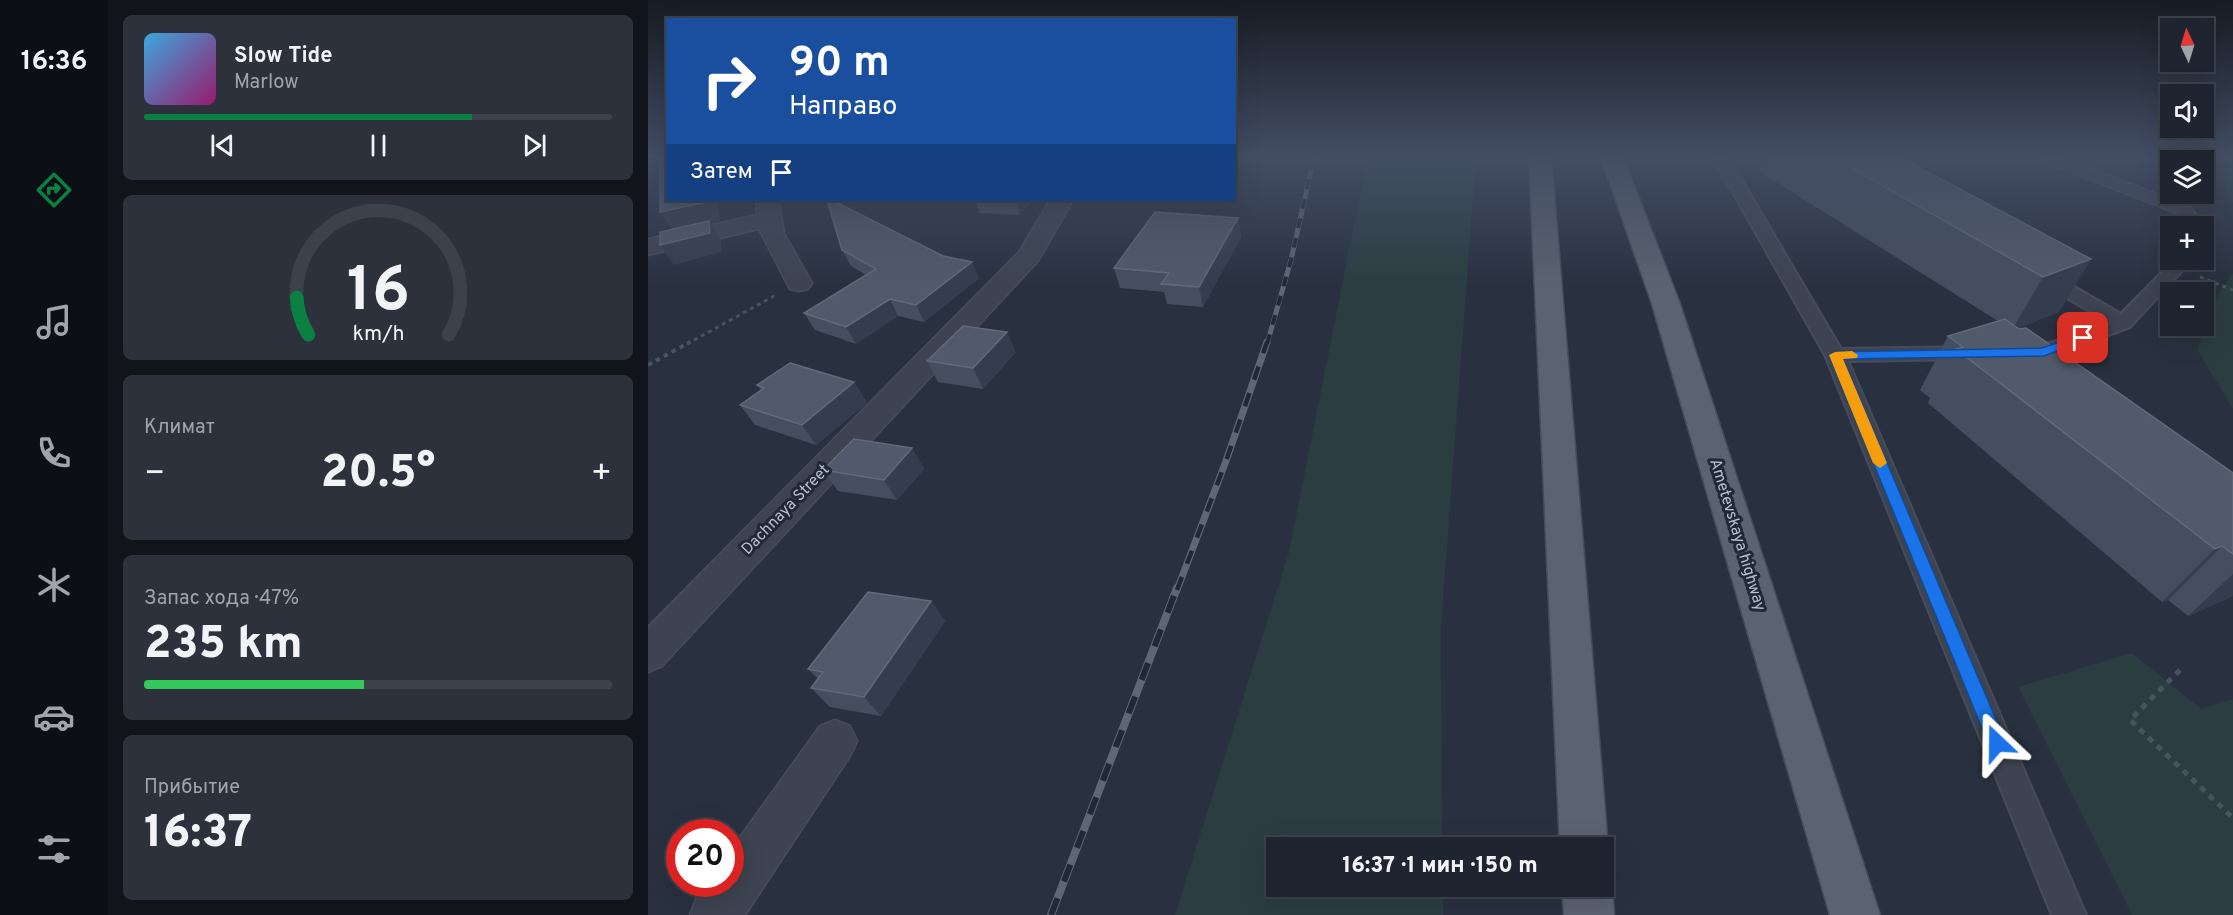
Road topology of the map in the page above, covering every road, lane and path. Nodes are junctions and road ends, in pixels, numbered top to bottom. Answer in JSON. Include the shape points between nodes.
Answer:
{"nodes":[{"id":1,"x":1543,"y":200,"type":"edge"},
{"id":2,"x":1628,"y":200,"type":"edge"},
{"id":3,"x":1745,"y":200,"type":"edge"},
{"id":4,"x":2157,"y":200,"type":"edge"},
{"id":5,"x":1060,"y":201,"type":"edge"},
{"id":6,"x":2182,"y":204,"type":"edge"},
{"id":7,"x":769,"y":209,"type":"edge"},
{"id":8,"x":2184,"y":210,"type":"junction"},
{"id":9,"x":2188,"y":216,"type":"edge"},
{"id":10,"x":648,"y":247,"type":"edge"},
{"id":11,"x":2032,"y":270,"type":"edge"},
{"id":12,"x":2174,"y":270,"type":"edge"},
{"id":13,"x":2192,"y":270,"type":"edge"},
{"id":14,"x":799,"y":283,"type":"joint"},
{"id":15,"x":2233,"y":291,"type":"edge"},
{"id":16,"x":2123,"y":323,"type":"junction"},
{"id":17,"x":1986,"y":353,"type":"edge"},
{"id":18,"x":2010,"y":353,"type":"edge"},
{"id":19,"x":1835,"y":355,"type":"junction"},
{"id":20,"x":648,"y":365,"type":"edge"},
{"id":21,"x":648,"y":654,"type":"edge"},
{"id":22,"x":2180,"y":670,"type":"dead end"},
{"id":23,"x":835,"y":741,"type":"dead end"},
{"id":24,"x":2233,"y":818,"type":"edge"},
{"id":25,"x":1583,"y":837,"type":"edge"},
{"id":26,"x":1588,"y":897,"type":"edge"},
{"id":27,"x":715,"y":915,"type":"edge"},
{"id":28,"x":1589,"y":915,"type":"edge"},
{"id":29,"x":1855,"y":915,"type":"edge"},
{"id":30,"x":2069,"y":915,"type":"edge"}],
"edges":[{"from":1,"to":25,"type":"main road"},
{"from":2,"to":29,"type":"main road","name":"Ametevskaya highway","via":[[1666,304]]},
{"from":3,"to":19,"type":"lane"},
{"from":4,"to":8,"type":"lane"},
{"from":5,"to":21,"type":"street","name":"Dachnaya Street","via":[[1029,256]]},
{"from":6,"to":8,"type":"lane"},
{"from":7,"to":10,"type":"street"},
{"from":7,"to":14,"type":"street","via":[[772,234]]},
{"from":8,"to":9,"type":"lane"},
{"from":11,"to":16,"type":"lane"},
{"from":12,"to":16,"type":"lane"},
{"from":13,"to":15,"type":"path"},
{"from":14,"to":20,"type":"path"},
{"from":16,"to":18,"type":"lane","via":[[2044,352]]},
{"from":17,"to":19,"type":"lane"},
{"from":19,"to":30,"type":"lane"},
{"from":22,"to":24,"type":"path","via":[[2130,720]]},
{"from":23,"to":27,"type":"street"},
{"from":26,"to":28,"type":"main road"}]}
